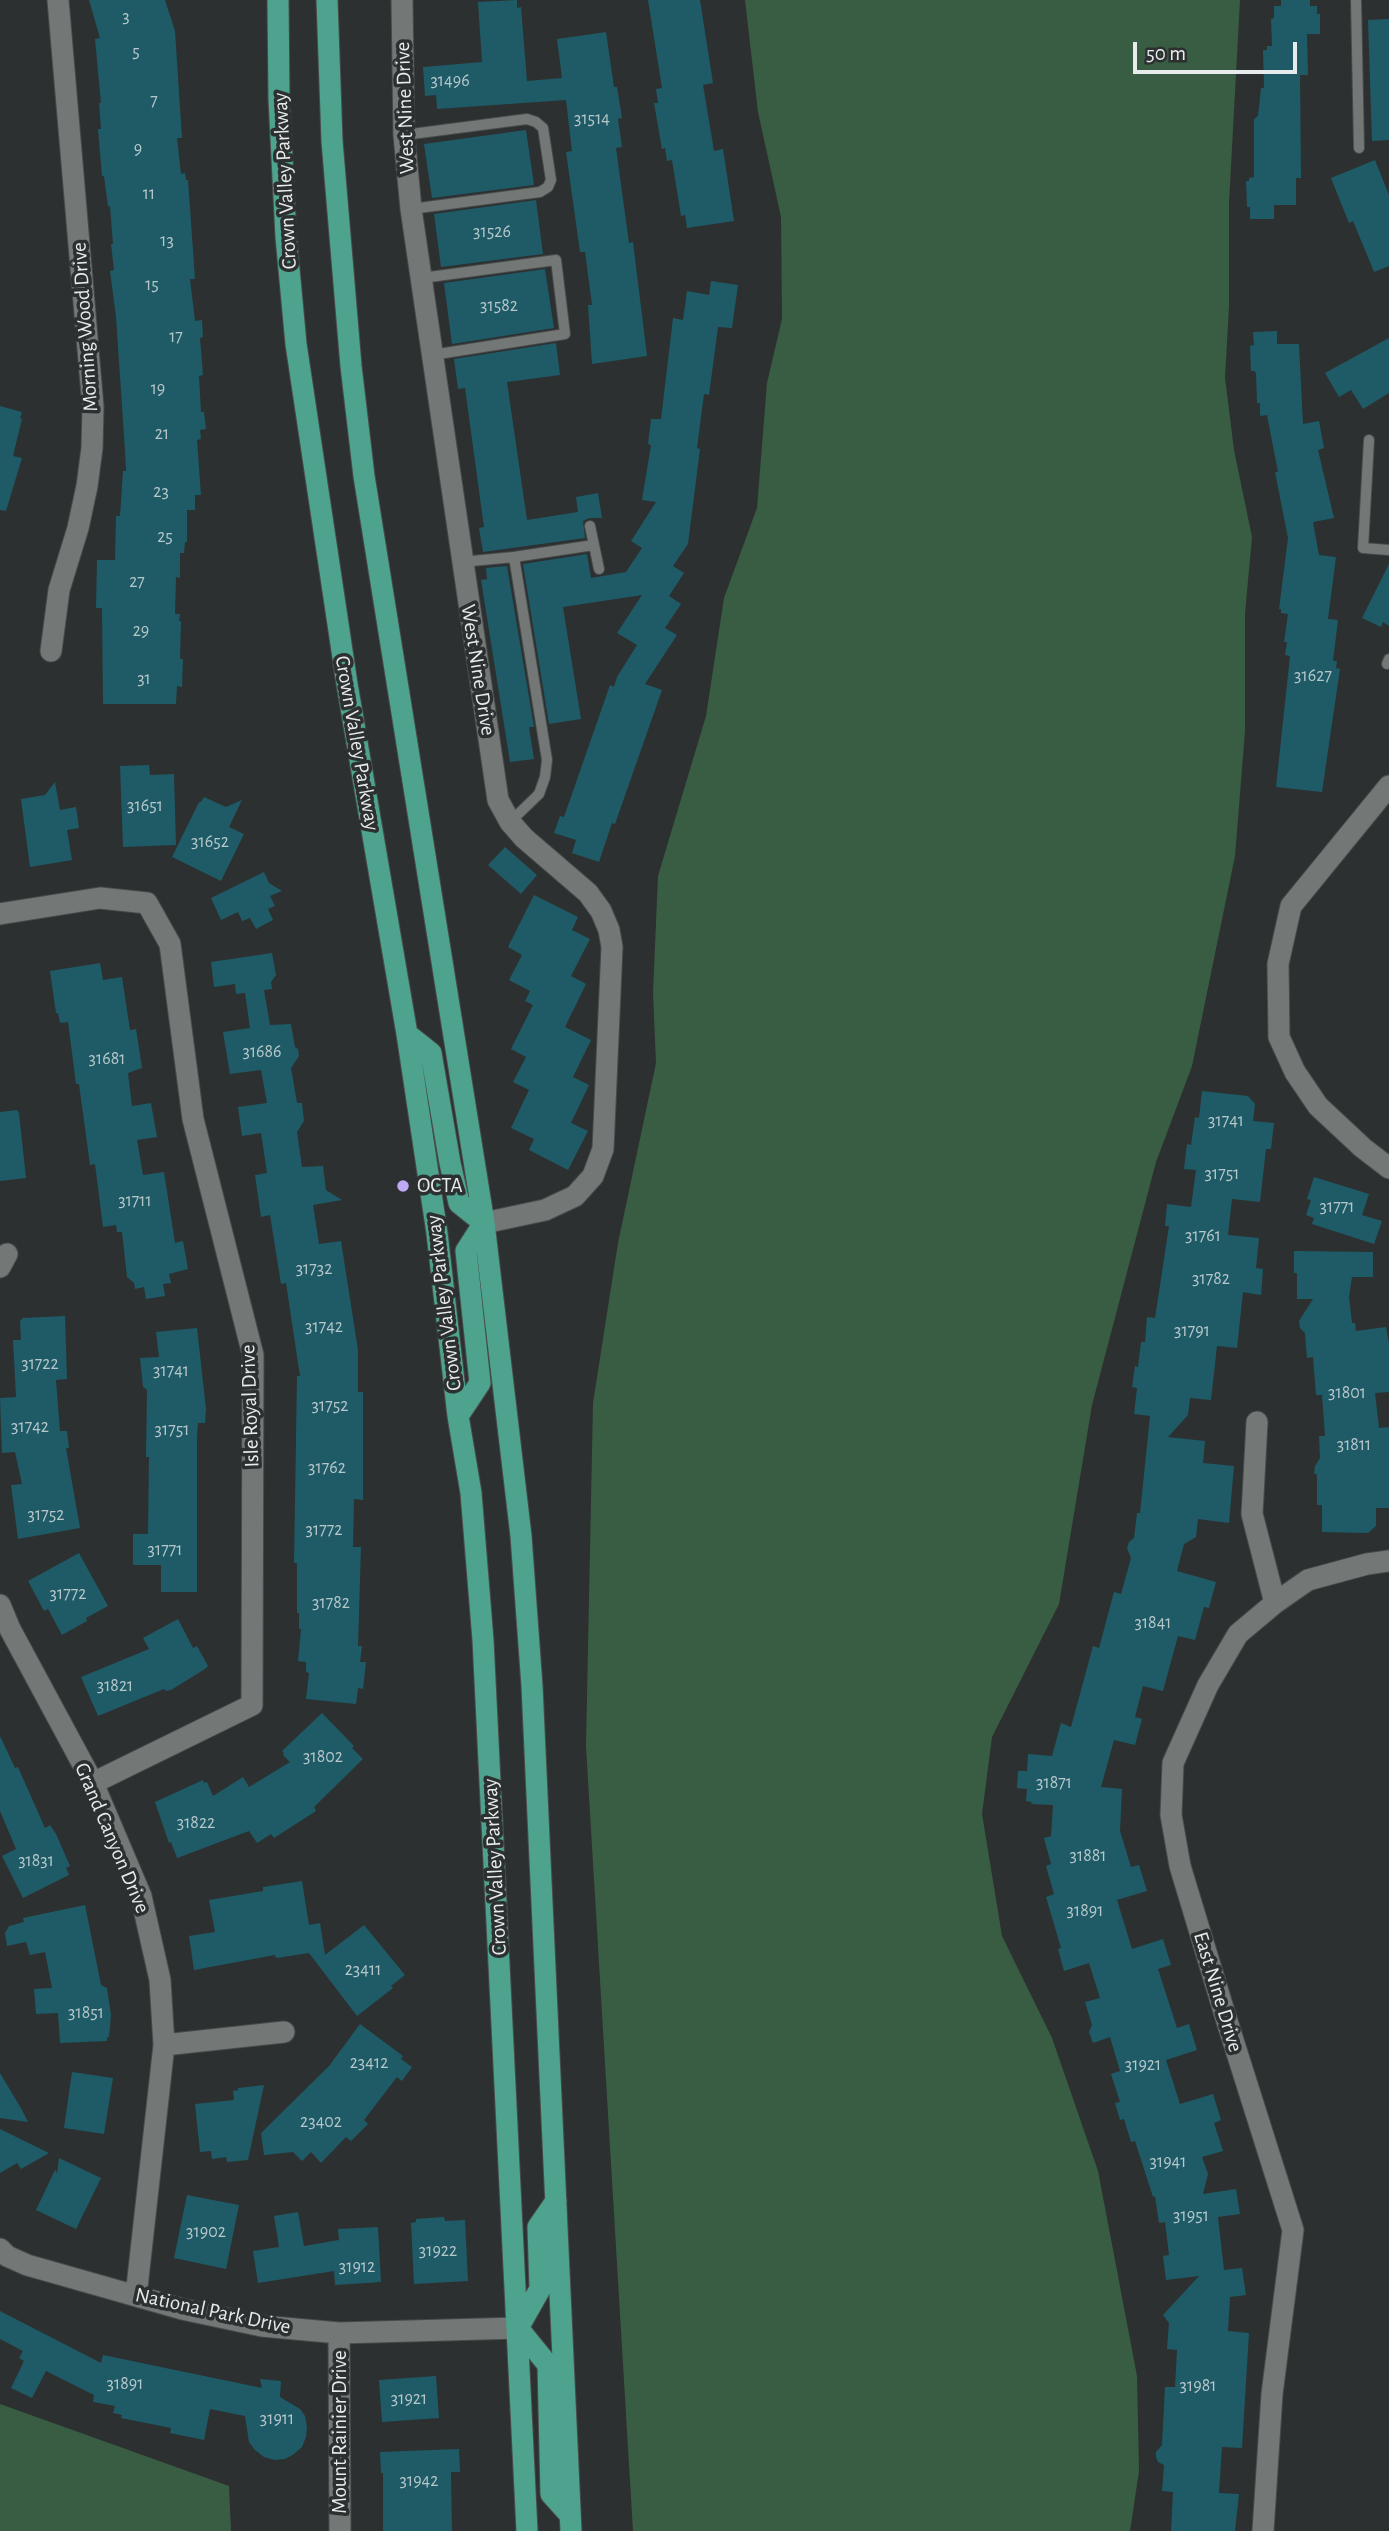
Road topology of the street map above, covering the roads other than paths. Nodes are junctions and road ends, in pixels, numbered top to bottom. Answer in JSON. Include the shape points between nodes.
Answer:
{"nodes":[{"id":1,"x":58,"y":0,"type":"edge"},
{"id":2,"x":278,"y":0,"type":"edge"},
{"id":3,"x":327,"y":0,"type":"edge"},
{"id":4,"x":402,"y":0,"type":"edge"},
{"id":5,"x":1356,"y":0,"type":"edge"},
{"id":6,"x":404,"y":135,"type":"junction"},
{"id":7,"x":1359,"y":148,"type":"dead end"},
{"id":8,"x":411,"y":209,"type":"junction"},
{"id":9,"x":422,"y":278,"type":"junction"},
{"id":10,"x":432,"y":355,"type":"junction"},
{"id":11,"x":1368,"y":440,"type":"dead end"},
{"id":12,"x":590,"y":526,"type":"dead end"},
{"id":13,"x":594,"y":545,"type":"junction"},
{"id":14,"x":1389,"y":551,"type":"edge"},
{"id":15,"x":514,"y":557,"type":"junction"},
{"id":16,"x":461,"y":562,"type":"junction"},
{"id":17,"x":599,"y":569,"type":"dead end"},
{"id":18,"x":51,"y":651,"type":"dead end"},
{"id":19,"x":1389,"y":786,"type":"edge"},
{"id":20,"x":510,"y":822,"type":"junction"},
{"id":21,"x":0,"y":914,"type":"edge"},
{"id":22,"x":407,"y":1034,"type":"junction"},
{"id":23,"x":1389,"y":1168,"type":"edge"},
{"id":24,"x":484,"y":1223,"type":"junction"},
{"id":25,"x":458,"y":1416,"type":"junction"},
{"id":26,"x":1257,"y":1422,"type":"dead end"},
{"id":27,"x":1389,"y":1561,"type":"edge"},
{"id":28,"x":1275,"y":1603,"type":"junction"},
{"id":29,"x":0,"y":1605,"type":"edge"},
{"id":30,"x":93,"y":1783,"type":"junction"},
{"id":31,"x":284,"y":2032,"type":"dead end"},
{"id":32,"x":163,"y":2045,"type":"junction"},
{"id":33,"x":556,"y":2201,"type":"junction"},
{"id":34,"x":0,"y":2249,"type":"edge"},
{"id":35,"x":136,"y":2296,"type":"junction"},
{"id":36,"x":518,"y":2328,"type":"junction"},
{"id":37,"x":339,"y":2333,"type":"junction"},
{"id":38,"x":570,"y":2523,"type":"edge"},
{"id":39,"x":340,"y":2531,"type":"edge"},
{"id":40,"x":527,"y":2531,"type":"edge"},
{"id":41,"x":1263,"y":2531,"type":"edge"}],
"edges":[{"from":1,"to":18,"type":"street","name":"Morning Wood Drive","via":[[93,407],[87,486],[59,590]]},
{"from":2,"to":22,"type":"main road","name":"Crown Valley Parkway","via":[[286,237],[296,344],[347,684]]},
{"from":3,"to":24,"type":"main road","via":[[331,141],[364,476]]},
{"from":4,"to":6,"type":"street","name":"West Nine Drive"},
{"from":5,"to":7,"type":"lane"},
{"from":6,"to":8,"type":"street","name":"West Nine Drive"},
{"from":6,"to":8,"type":"lane","via":[[536,122],[543,128],[551,180],[540,192]]},
{"from":8,"to":9,"type":"street","name":"West Nine Drive"},
{"from":9,"to":10,"type":"street","name":"West Nine Drive"},
{"from":9,"to":10,"type":"lane","via":[[556,260],[558,272],[565,334]]},
{"from":10,"to":16,"type":"street","name":"West Nine Drive"},
{"from":11,"to":14,"type":"lane","via":[[1363,548]]},
{"from":12,"to":13,"type":"lane"},
{"from":13,"to":15,"type":"lane"},
{"from":13,"to":17,"type":"lane"},
{"from":15,"to":16,"type":"lane"},
{"from":15,"to":20,"type":"lane","via":[[547,760],[539,794]]},
{"from":16,"to":20,"type":"street","name":"West Nine Drive","via":[[498,800]]},
{"from":19,"to":23,"type":"street","via":[[1291,906],[1278,964],[1279,1037],[1295,1072],[1318,1105]]},
{"from":20,"to":24,"type":"street","name":"West Nine Drive","via":[[588,893],[609,930],[603,1149],[593,1175],[575,1196],[545,1210]]},
{"from":21,"to":30,"type":"street","name":"Isle Royal Drive","via":[[100,898],[148,903],[170,944],[193,1119],[253,1355],[252,1705]]},
{"from":22,"to":24,"type":"main road","via":[[431,1053],[459,1203]]},
{"from":22,"to":25,"type":"main road","name":"Crown Valley Parkway"},
{"from":24,"to":25,"type":"main road","via":[[466,1251],[480,1383]]},
{"from":24,"to":33,"type":"main road","via":[[528,1613]]},
{"from":25,"to":36,"type":"main road","name":"Crown Valley Parkway","via":[[471,1493],[483,1640]]},
{"from":26,"to":28,"type":"street","via":[[1252,1514]]},
{"from":27,"to":28,"type":"street","name":"East Nine Drive","via":[[1308,1580]]},
{"from":28,"to":41,"type":"street","name":"East Nine Drive","via":[[1238,1634],[1208,1685],[1173,1763],[1171,1815],[1180,1866],[1293,2230],[1272,2394]]},
{"from":29,"to":30,"type":"street","name":"Grand Canyon Drive"},
{"from":30,"to":32,"type":"street","name":"Grand Canyon Drive","via":[[141,1896],[160,1980]]},
{"from":31,"to":32,"type":"street"},
{"from":32,"to":35,"type":"street","name":"Grand Canyon Drive"},
{"from":33,"to":36,"type":"main road","via":[[538,2227],[540,2289]]},
{"from":33,"to":38,"type":"main road"},
{"from":34,"to":35,"type":"street","name":"National Park Drive","via":[[27,2265]]},
{"from":35,"to":37,"type":"street","name":"National Park Drive","via":[[262,2326]]},
{"from":36,"to":37,"type":"street","name":"National Park Drive"},
{"from":36,"to":38,"type":"main road","via":[[548,2365],[551,2494]]},
{"from":36,"to":40,"type":"main road","name":"Crown Valley Parkway"},
{"from":37,"to":39,"type":"street","name":"Mount Rainier Drive"}]}
